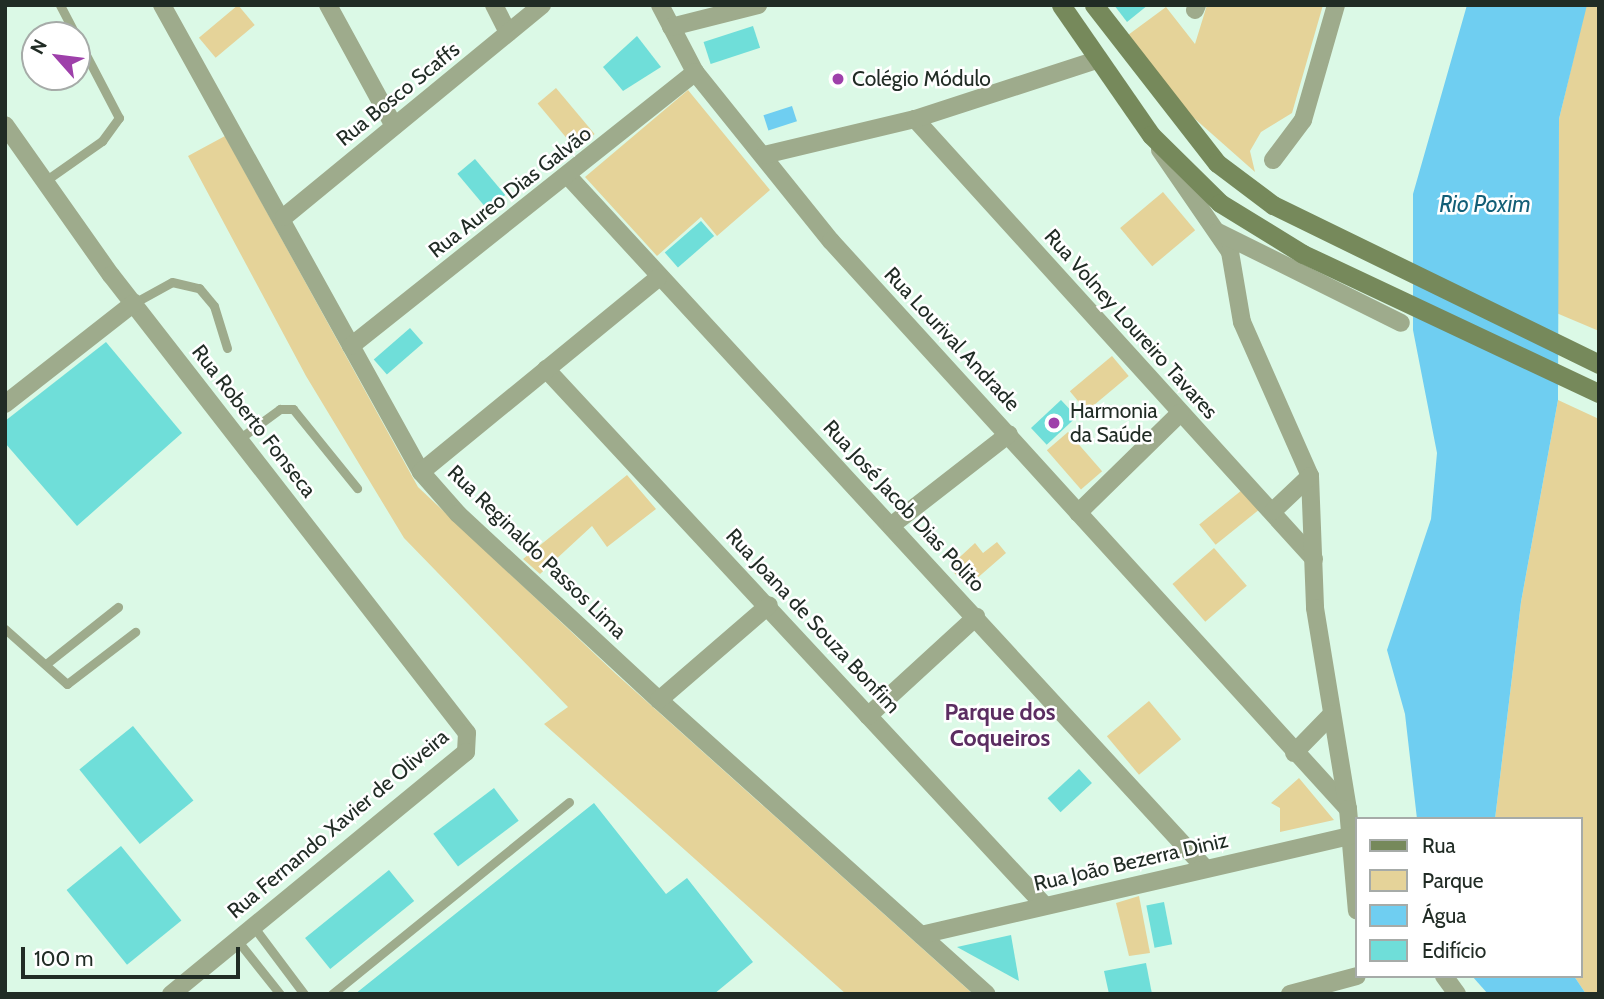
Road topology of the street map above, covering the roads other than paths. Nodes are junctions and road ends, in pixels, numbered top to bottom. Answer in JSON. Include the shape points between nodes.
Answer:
{"nodes":[{"id":1,"x":60,"y":5,"type":"edge"},
{"id":2,"x":162,"y":5,"type":"edge"},
{"id":3,"x":328,"y":5,"type":"edge"},
{"id":4,"x":494,"y":5,"type":"edge"},
{"id":5,"x":542,"y":5,"type":"edge"},
{"id":6,"x":660,"y":5,"type":"edge"},
{"id":7,"x":758,"y":5,"type":"edge"},
{"id":8,"x":1061,"y":5,"type":"edge"},
{"id":9,"x":1094,"y":5,"type":"edge"},
{"id":10,"x":1336,"y":5,"type":"edge"},
{"id":11,"x":671,"y":27,"type":"junction"},
{"id":12,"x":509,"y":33,"type":"junction"},
{"id":13,"x":1097,"y":60,"type":"junction"},
{"id":14,"x":695,"y":72,"type":"junction"},
{"id":15,"x":915,"y":119,"type":"junction"},
{"id":16,"x":5,"y":125,"type":"edge"},
{"id":17,"x":394,"y":126,"type":"junction"},
{"id":18,"x":1151,"y":135,"type":"junction"},
{"id":19,"x":764,"y":155,"type":"junction"},
{"id":20,"x":1273,"y":160,"type":"dead end"},
{"id":21,"x":568,"y":176,"type":"junction"},
{"id":22,"x":45,"y":181,"type":"junction"},
{"id":23,"x":284,"y":217,"type":"junction"},
{"id":24,"x":1214,"y":231,"type":"junction"},
{"id":25,"x":659,"y":278,"type":"junction"},
{"id":26,"x":134,"y":303,"type":"junction"},
{"id":27,"x":1401,"y":323,"type":"dead end"},
{"id":28,"x":351,"y":346,"type":"junction"},
{"id":29,"x":227,"y":348,"type":"dead end"},
{"id":30,"x":1599,"y":364,"type":"edge"},
{"id":31,"x":546,"y":369,"type":"junction"},
{"id":32,"x":1599,"y":393,"type":"edge"},
{"id":33,"x":5,"y":404,"type":"edge"},
{"id":34,"x":1180,"y":413,"type":"junction"},
{"id":35,"x":1009,"y":434,"type":"junction"},
{"id":36,"x":239,"y":439,"type":"junction"},
{"id":37,"x":421,"y":472,"type":"junction"},
{"id":38,"x":1310,"y":476,"type":"junction"},
{"id":39,"x":356,"y":488,"type":"dead end"},
{"id":40,"x":1273,"y":511,"type":"junction"},
{"id":41,"x":1078,"y":513,"type":"junction"},
{"id":42,"x":892,"y":525,"type":"junction"},
{"id":43,"x":1314,"y":559,"type":"junction"},
{"id":44,"x":769,"y":605,"type":"junction"},
{"id":45,"x":118,"y":607,"type":"dead end"},
{"id":46,"x":976,"y":617,"type":"junction"},
{"id":47,"x":5,"y":628,"type":"edge"},
{"id":48,"x":135,"y":632,"type":"dead end"},
{"id":49,"x":46,"y":664,"type":"junction"},
{"id":50,"x":659,"y":700,"type":"junction"},
{"id":51,"x":1332,"y":714,"type":"junction"},
{"id":52,"x":868,"y":716,"type":"junction"},
{"id":53,"x":469,"y":742,"type":"joint"},
{"id":54,"x":1294,"y":752,"type":"junction"},
{"id":55,"x":569,"y":802,"type":"dead end"},
{"id":56,"x":1348,"y":809,"type":"junction"},
{"id":57,"x":1351,"y":836,"type":"junction"},
{"id":58,"x":1205,"y":868,"type":"junction"},
{"id":59,"x":1356,"y":898,"type":"edge"},
{"id":60,"x":1044,"y":905,"type":"junction"},
{"id":61,"x":253,"y":926,"type":"junction"},
{"id":62,"x":921,"y":935,"type":"junction"},
{"id":63,"x":237,"y":940,"type":"junction"},
{"id":64,"x":1356,"y":976,"type":"edge"},
{"id":65,"x":1445,"y":978,"type":"edge"},
{"id":66,"x":171,"y":994,"type":"edge"},
{"id":67,"x":280,"y":994,"type":"edge"},
{"id":68,"x":304,"y":994,"type":"edge"},
{"id":69,"x":332,"y":994,"type":"edge"},
{"id":70,"x":987,"y":994,"type":"edge"},
{"id":71,"x":1290,"y":994,"type":"edge"},
{"id":72,"x":1457,"y":994,"type":"edge"}],
"edges":[{"from":1,"to":22,"type":"lane","via":[[119,118],[102,141]]},
{"from":2,"to":23,"type":"street","name":"Rua Reginaldo Passos Lima"},
{"from":3,"to":17,"type":"street"},
{"from":4,"to":12,"type":"street"},
{"from":5,"to":12,"type":"street","name":"Rua Bosco Scaffs"},
{"from":6,"to":11,"type":"street","name":"Rua Lourival Andrade"},
{"from":7,"to":11,"type":"street"},
{"from":8,"to":13,"type":"main road"},
{"from":9,"to":30,"type":"main road","via":[[1217,163],[1313,229]]},
{"from":10,"to":20,"type":"street","via":[[1303,120]]},
{"from":11,"to":14,"type":"street","name":"Rua Lourival Andrade"},
{"from":12,"to":17,"type":"street","name":"Rua Bosco Scaffs"},
{"from":13,"to":15,"type":"street"},
{"from":13,"to":18,"type":"main road"},
{"from":14,"to":19,"type":"street","name":"Rua Lourival Andrade"},
{"from":14,"to":21,"type":"street","name":"Rua Aureo Dias Galvão"},
{"from":15,"to":19,"type":"street"},
{"from":15,"to":34,"type":"street","name":"Rua Volney Loureiro Tavares"},
{"from":16,"to":22,"type":"street","name":"Rua Roberto Fonseca"},
{"from":17,"to":23,"type":"street","name":"Rua Bosco Scaffs"},
{"from":18,"to":24,"type":"street"},
{"from":18,"to":32,"type":"main road","via":[[1198,186],[1303,254]]},
{"from":19,"to":35,"type":"street","name":"Rua Lourival Andrade","via":[[831,241]]},
{"from":21,"to":25,"type":"street","name":"Rua José Jacob Dias Polito"},
{"from":21,"to":28,"type":"street","name":"Rua Aureo Dias Galvão"},
{"from":22,"to":26,"type":"street","name":"Rua Roberto Fonseca"},
{"from":23,"to":28,"type":"street","name":"Rua Reginaldo Passos Lima"},
{"from":24,"to":27,"type":"street"},
{"from":24,"to":38,"type":"street","via":[[1234,262],[1242,322]]},
{"from":25,"to":31,"type":"street"},
{"from":25,"to":42,"type":"street","name":"Rua José Jacob Dias Polito"},
{"from":26,"to":29,"type":"lane","via":[[172,282],[199,288],[214,306]]},
{"from":26,"to":33,"type":"street"},
{"from":26,"to":36,"type":"street","name":"Rua Roberto Fonseca"},
{"from":28,"to":37,"type":"street","name":"Rua Reginaldo Passos Lima"},
{"from":31,"to":37,"type":"street"},
{"from":31,"to":44,"type":"street","name":"Rua Joana de Souza Bonfim"},
{"from":34,"to":40,"type":"street","name":"Rua Volney Loureiro Tavares"},
{"from":34,"to":41,"type":"street"},
{"from":35,"to":41,"type":"street","name":"Rua Lourival Andrade"},
{"from":35,"to":42,"type":"street"},
{"from":36,"to":39,"type":"lane","via":[[280,409],[293,409]]},
{"from":36,"to":53,"type":"street","name":"Rua Roberto Fonseca","via":[[467,733]]},
{"from":37,"to":50,"type":"street","name":"Rua Reginaldo Passos Lima","via":[[458,514]]},
{"from":38,"to":40,"type":"street"},
{"from":38,"to":43,"type":"street"},
{"from":40,"to":43,"type":"street","name":"Rua Volney Loureiro Tavares"},
{"from":41,"to":54,"type":"street","name":"Rua Lourival Andrade"},
{"from":42,"to":46,"type":"street","name":"Rua José Jacob Dias Polito"},
{"from":43,"to":51,"type":"street","via":[[1315,608]]},
{"from":44,"to":50,"type":"street"},
{"from":44,"to":52,"type":"street","name":"Rua Joana de Souza Bonfim"},
{"from":45,"to":49,"type":"lane"},
{"from":46,"to":52,"type":"street"},
{"from":46,"to":58,"type":"street","name":"Rua José Jacob Dias Polito"},
{"from":47,"to":49,"type":"lane"},
{"from":48,"to":49,"type":"lane","via":[[67,684]]},
{"from":50,"to":62,"type":"street","name":"Rua Reginaldo Passos Lima"},
{"from":51,"to":54,"type":"street"},
{"from":51,"to":56,"type":"street"},
{"from":52,"to":60,"type":"street","name":"Rua Joana de Souza Bonfim"},
{"from":53,"to":61,"type":"street","name":"Rua Fernando Xavier de Oliveira","via":[[466,751]]},
{"from":54,"to":56,"type":"street","name":"Rua Lourival Andrade"},
{"from":55,"to":69,"type":"lane"},
{"from":56,"to":57,"type":"street"},
{"from":57,"to":58,"type":"street","name":"Rua João Bezerra Diniz"},
{"from":57,"to":59,"type":"street"},
{"from":58,"to":60,"type":"street","name":"Rua João Bezerra Diniz"},
{"from":60,"to":62,"type":"street","name":"Rua João Bezerra Diniz"},
{"from":61,"to":63,"type":"street","name":"Rua Fernando Xavier de Oliveira"},
{"from":61,"to":68,"type":"lane"},
{"from":62,"to":70,"type":"street","name":"Rua Reginaldo Passos Lima"},
{"from":63,"to":66,"type":"street","name":"Rua Fernando Xavier de Oliveira"},
{"from":63,"to":67,"type":"lane"},
{"from":64,"to":71,"type":"street"},
{"from":65,"to":72,"type":"street"}]}
